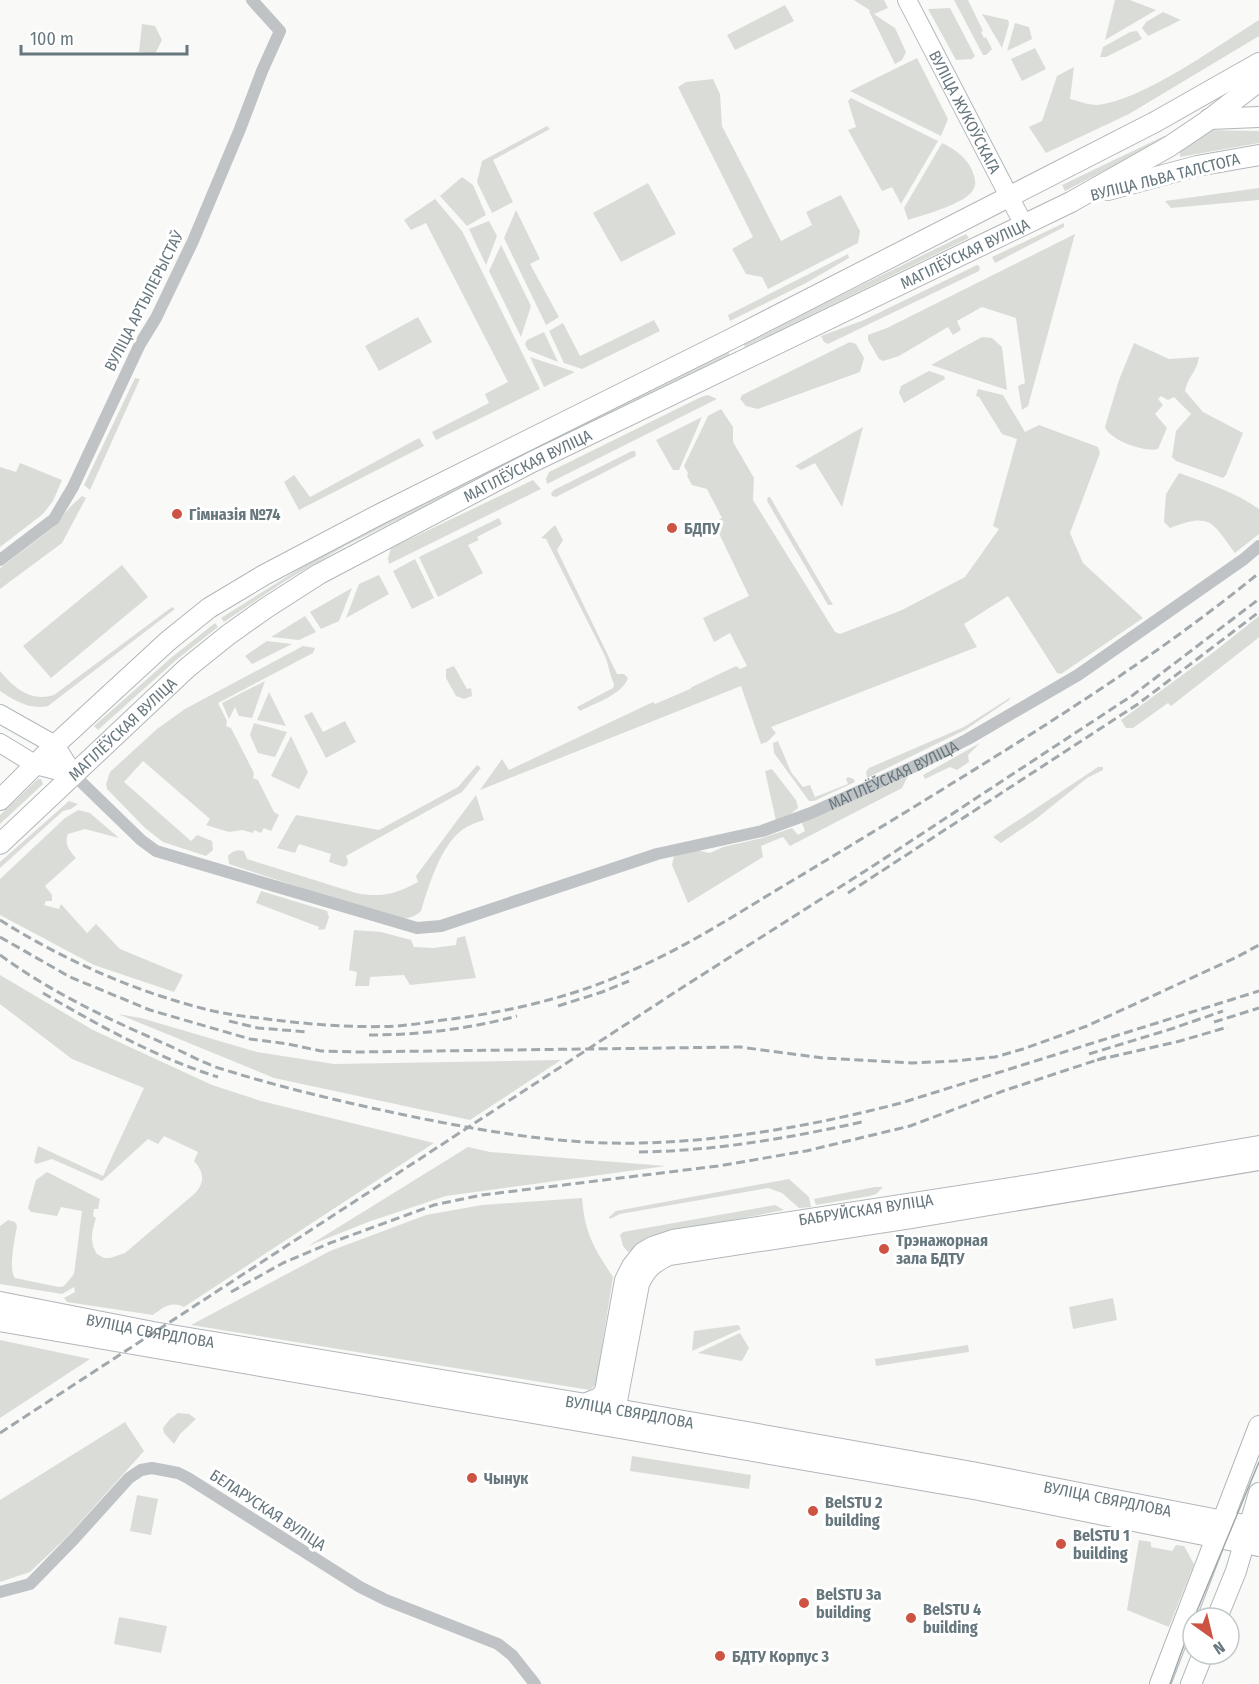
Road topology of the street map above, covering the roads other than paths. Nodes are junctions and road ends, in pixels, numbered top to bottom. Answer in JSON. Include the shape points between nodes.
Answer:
{"nodes":[{"id":1,"x":252,"y":0,"type":"edge"},
{"id":2,"x":907,"y":0,"type":"edge"},
{"id":3,"x":1259,"y":63,"type":"edge"},
{"id":4,"x":1259,"y":81,"type":"edge"},
{"id":5,"x":1259,"y":117,"type":"edge"},
{"id":6,"x":1210,"y":119,"type":"junction"},
{"id":7,"x":1155,"y":122,"type":"junction"},
{"id":8,"x":1259,"y":155,"type":"edge"},
{"id":9,"x":1009,"y":196,"type":"junction"},
{"id":10,"x":1071,"y":202,"type":"junction"},
{"id":11,"x":1024,"y":225,"type":"junction"},
{"id":12,"x":1259,"y":546,"type":"edge"},
{"id":13,"x":0,"y":560,"type":"edge"},
{"id":14,"x":0,"y":714,"type":"edge"},
{"id":15,"x":0,"y":743,"type":"edge"},
{"id":16,"x":55,"y":745,"type":"junction"},
{"id":17,"x":36,"y":765,"type":"junction"},
{"id":18,"x":74,"y":776,"type":"junction"},
{"id":19,"x":0,"y":800,"type":"edge"},
{"id":20,"x":0,"y":844,"type":"edge"},
{"id":21,"x":1259,"y":1145,"type":"edge"},
{"id":22,"x":1259,"y":1161,"type":"edge"},
{"id":23,"x":0,"y":1302,"type":"edge"},
{"id":24,"x":0,"y":1321,"type":"edge"},
{"id":25,"x":585,"y":1403,"type":"junction"},
{"id":26,"x":615,"y":1418,"type":"junction"},
{"id":27,"x":1259,"y":1426,"type":"edge"},
{"id":28,"x":1259,"y":1493,"type":"edge"},
{"id":29,"x":1220,"y":1530,"type":"junction"},
{"id":30,"x":1253,"y":1536,"type":"edge"},
{"id":31,"x":0,"y":1592,"type":"edge"},
{"id":32,"x":1222,"y":1606,"type":"edge"},
{"id":33,"x":1198,"y":1666,"type":"edge"},
{"id":34,"x":535,"y":1684,"type":"edge"},
{"id":35,"x":1160,"y":1684,"type":"edge"},
{"id":36,"x":1191,"y":1684,"type":"edge"}],
"edges":[{"from":1,"to":13,"type":"street","name":"ВУЛІЦА АРТЫЛЕРЫСТАЎ","via":[[280,31],[193,241],[54,519]]},
{"from":2,"to":9,"type":"main road","name":"ВУЛІЦА ЖУКОЎСКАГА"},
{"from":3,"to":7,"type":"main road","name":"МАГІЛЁЎСКАЯ ВУЛІЦА"},
{"from":4,"to":6,"type":"main road","name":"МАГІЛЁЎСКАЯ ВУЛІЦА"},
{"from":5,"to":6,"type":"main road"},
{"from":6,"to":7,"type":"main road"},
{"from":6,"to":10,"type":"main road","name":"МАГІЛЁЎСКАЯ ВУЛІЦА"},
{"from":7,"to":9,"type":"main road","name":"МАГІЛЁЎСКАЯ ВУЛІЦА"},
{"from":8,"to":10,"type":"main road","name":"ВУЛІЦА ЛЬВА ТАЛСТОГА","via":[[1187,168]]},
{"from":9,"to":11,"type":"main road","name":"ВУЛІЦА ЖУКОЎСКАГА"},
{"from":9,"to":16,"type":"main road","name":"МАГІЛЁЎСКАЯ ВУЛІЦА","via":[[264,575],[209,608],[176,634]]},
{"from":10,"to":11,"type":"main road","name":"МАГІЛЁЎСКАЯ ВУЛІЦА"},
{"from":11,"to":18,"type":"main road","name":"МАГІЛЁЎСКАЯ ВУЛІЦА","via":[[532,462],[319,574],[257,614],[187,668]]},
{"from":12,"to":18,"type":"street","name":"МАГІЛЁЎСКАЯ ВУЛІЦА","via":[[1078,675],[917,765],[762,831],[657,854],[441,926],[417,928],[156,850]]},
{"from":14,"to":16,"type":"main road"},
{"from":15,"to":17,"type":"main road"},
{"from":16,"to":17,"type":"main road","name":"МАГІЛЁЎСКАЯ ВУЛІЦА"},
{"from":16,"to":18,"type":"main road"},
{"from":17,"to":18,"type":"main road"},
{"from":17,"to":19,"type":"main road","name":"МАГІЛЁЎСКАЯ ВУЛІЦА"},
{"from":18,"to":20,"type":"main road"},
{"from":21,"to":25,"type":"main road","name":"БАБРУЙСКАЯ ВУЛІЦА","via":[[673,1239],[652,1246],[636,1258],[624,1280],[604,1391]]},
{"from":22,"to":26,"type":"main road","name":"БАБРУЙСКАЯ ВУЛІЦА","via":[[669,1256],[654,1263],[640,1284]]},
{"from":23,"to":25,"type":"main road","name":"ВУЛІЦА СВЯРДЛОВА","via":[[153,1332]]},
{"from":24,"to":26,"type":"main road","name":"ВУЛІЦА СВЯРДЛОВА"},
{"from":25,"to":26,"type":"main road","name":"ВУЛІЦА СВЯРДЛОВА"},
{"from":26,"to":29,"type":"main road","name":"ВУЛІЦА СВЯРДЛОВА","via":[[972,1472]]},
{"from":27,"to":29,"type":"main road"},
{"from":28,"to":30,"type":"main road"},
{"from":29,"to":30,"type":"main road","name":"ВУЛІЦА СВЯРДЛОВА"},
{"from":29,"to":35,"type":"main road"},
{"from":30,"to":32,"type":"main road"},
{"from":31,"to":34,"type":"street","name":"БЕЛАРУСКАЯ ВУЛІЦА","via":[[30,1584],[129,1478],[152,1468],[188,1478],[360,1587],[498,1644],[512,1654]]},
{"from":33,"to":36,"type":"main road"}]}
